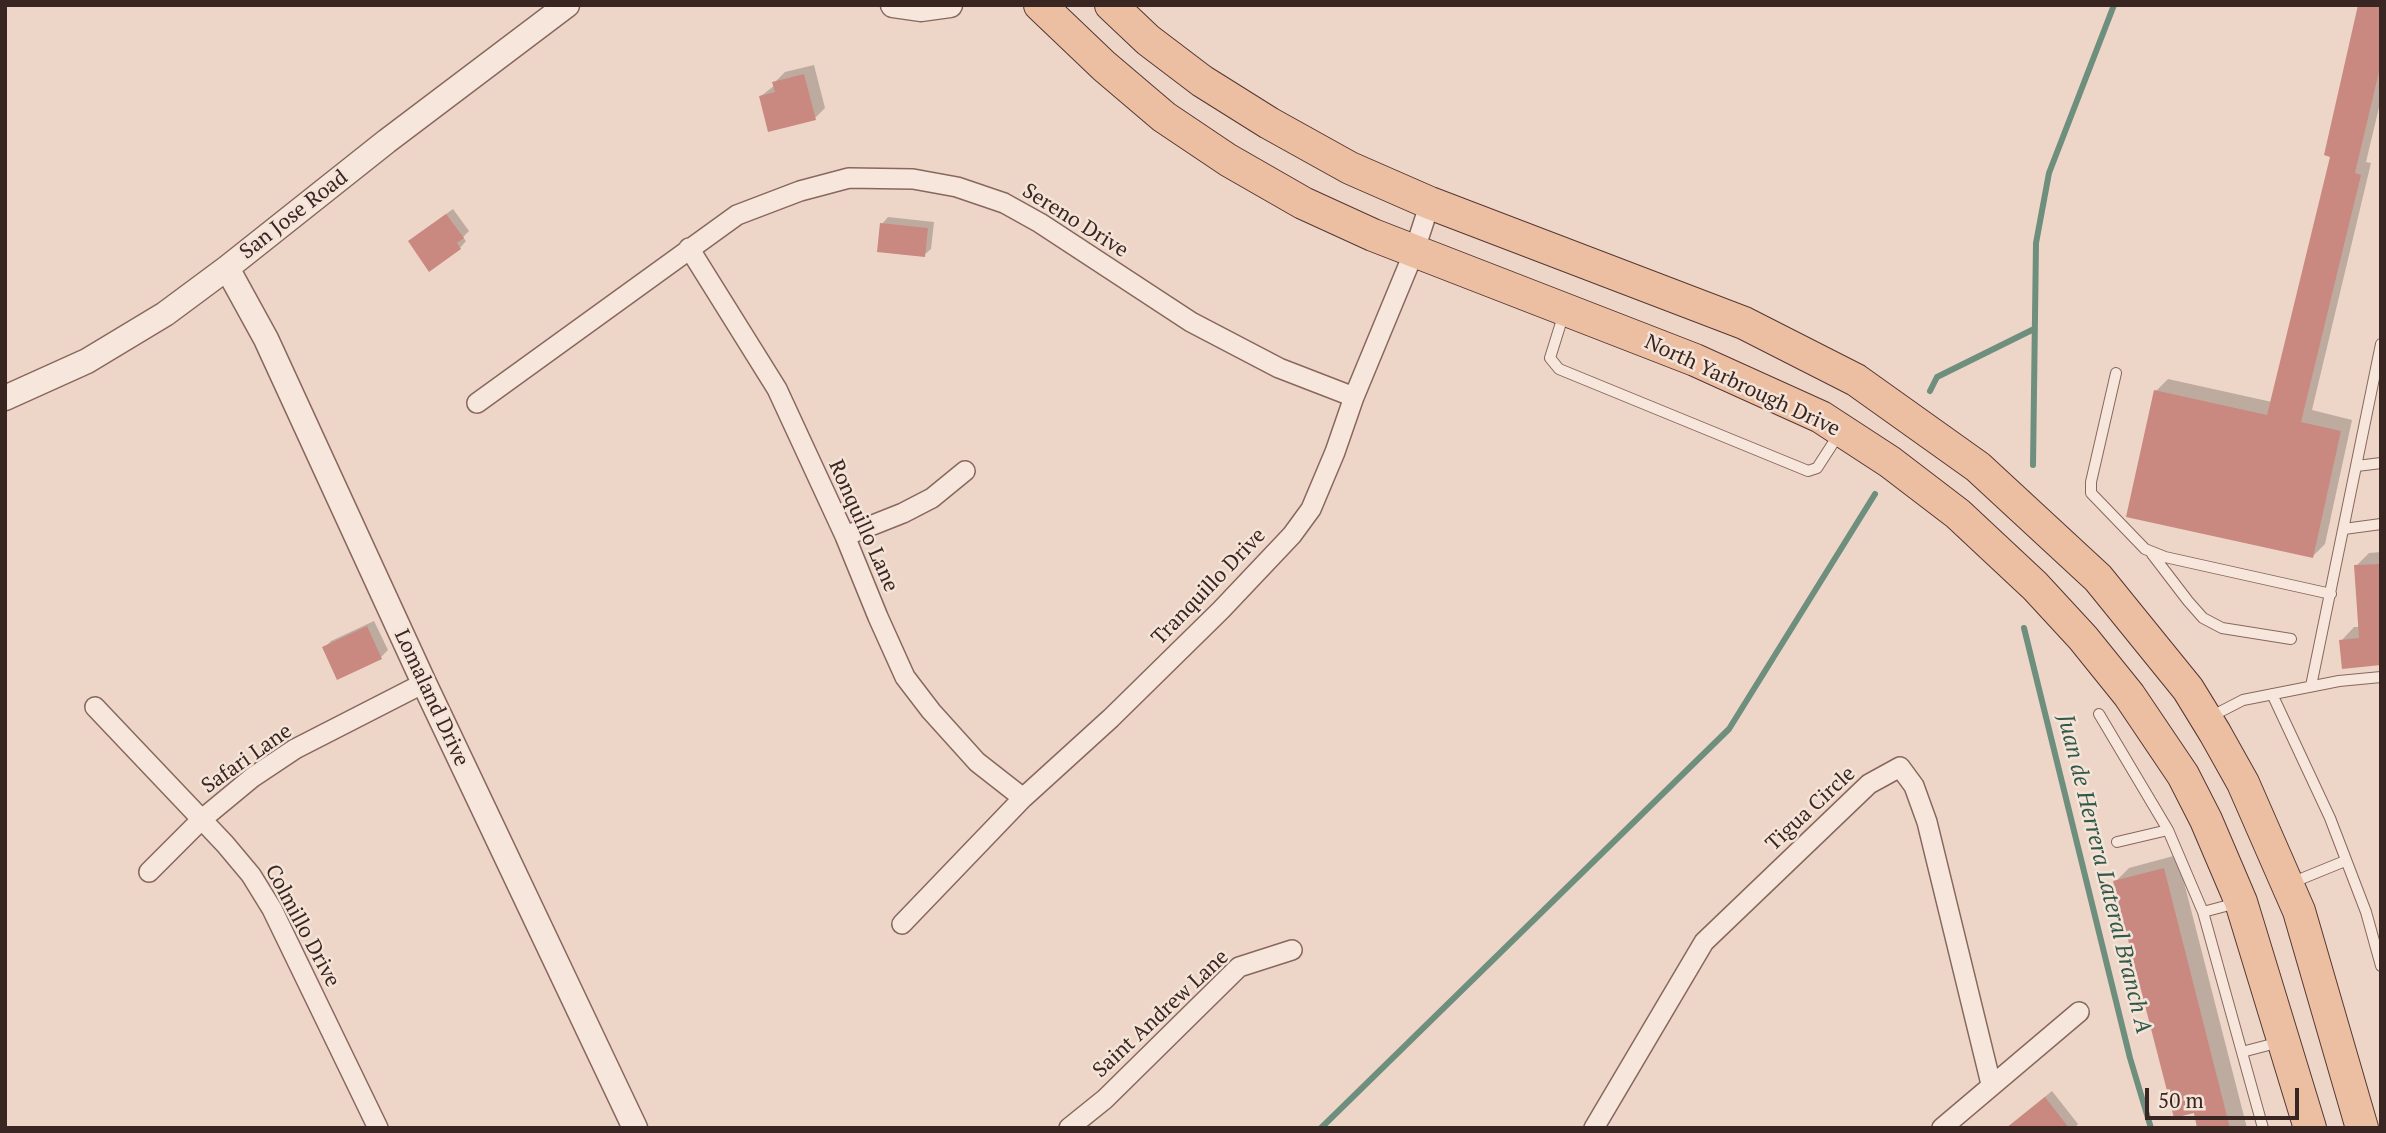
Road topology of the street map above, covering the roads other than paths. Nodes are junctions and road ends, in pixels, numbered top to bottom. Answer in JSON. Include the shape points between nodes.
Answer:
{"nodes":[{"id":1,"x":567,"y":5,"type":"edge"},
{"id":2,"x":893,"y":5,"type":"edge"},
{"id":3,"x":950,"y":5,"type":"edge"},
{"id":4,"x":1040,"y":5,"type":"edge"},
{"id":5,"x":1111,"y":5,"type":"edge"},
{"id":6,"x":1430,"y":203,"type":"junction"},
{"id":7,"x":689,"y":248,"type":"junction"},
{"id":8,"x":1414,"y":252,"type":"junction"},
{"id":9,"x":227,"y":268,"type":"junction"},
{"id":10,"x":1565,"y":310,"type":"junction"},
{"id":11,"x":2381,"y":344,"type":"edge"},
{"id":12,"x":2116,"y":373,"type":"dead end"},
{"id":13,"x":1868,"y":388,"type":"junction"},
{"id":14,"x":1353,"y":397,"type":"junction"},
{"id":15,"x":5,"y":398,"type":"edge"},
{"id":16,"x":477,"y":403,"type":"dead end"},
{"id":17,"x":1841,"y":431,"type":"junction"},
{"id":18,"x":2381,"y":463,"type":"edge"},
{"id":19,"x":2357,"y":466,"type":"junction"},
{"id":20,"x":965,"y":471,"type":"dead end"},
{"id":21,"x":2381,"y":524,"type":"edge"},
{"id":22,"x":2344,"y":529,"type":"junction"},
{"id":23,"x":845,"y":536,"type":"junction"},
{"id":24,"x":2152,"y":554,"type":"junction"},
{"id":25,"x":2331,"y":594,"type":"junction"},
{"id":26,"x":2291,"y":639,"type":"dead end"},
{"id":27,"x":2381,"y":677,"type":"edge"},
{"id":28,"x":424,"y":683,"type":"junction"},
{"id":29,"x":2311,"y":687,"type":"junction"},
{"id":30,"x":2272,"y":694,"type":"junction"},
{"id":31,"x":95,"y":706,"type":"dead end"},
{"id":32,"x":2099,"y":715,"type":"dead end"},
{"id":33,"x":2206,"y":719,"type":"junction"},
{"id":34,"x":1023,"y":799,"type":"junction"},
{"id":35,"x":201,"y":820,"type":"junction"},
{"id":36,"x":2168,"y":830,"type":"junction"},
{"id":37,"x":2117,"y":842,"type":"dead end"},
{"id":38,"x":2345,"y":860,"type":"junction"},
{"id":39,"x":149,"y":872,"type":"dead end"},
{"id":40,"x":2288,"y":884,"type":"junction"},
{"id":41,"x":2241,"y":902,"type":"junction"},
{"id":42,"x":2203,"y":912,"type":"junction"},
{"id":43,"x":902,"y":924,"type":"dead end"},
{"id":44,"x":1292,"y":950,"type":"dead end"},
{"id":45,"x":2381,"y":967,"type":"edge"},
{"id":46,"x":2079,"y":1012,"type":"dead end"},
{"id":47,"x":2284,"y":1041,"type":"junction"},
{"id":48,"x":2242,"y":1052,"type":"junction"},
{"id":49,"x":1991,"y":1084,"type":"junction"},
{"id":50,"x":378,"y":1128,"type":"edge"},
{"id":51,"x":635,"y":1128,"type":"edge"},
{"id":52,"x":1069,"y":1128,"type":"edge"},
{"id":53,"x":1594,"y":1128,"type":"edge"},
{"id":54,"x":1942,"y":1128,"type":"edge"},
{"id":55,"x":2263,"y":1128,"type":"edge"},
{"id":56,"x":2310,"y":1128,"type":"edge"},
{"id":57,"x":2362,"y":1128,"type":"edge"}],
"edges":[{"from":1,"to":9,"type":"street","name":"San Jose Road"},
{"from":2,"to":3,"type":"street","via":[[921,9]]},
{"from":4,"to":8,"type":"main road","name":"North Yarbrough Drive","via":[[1164,117],[1228,160],[1303,203]]},
{"from":5,"to":6,"type":"main road","via":[[1148,40],[1269,123],[1350,168]]},
{"from":6,"to":8,"type":"street","name":"Tranquillo Drive"},
{"from":6,"to":13,"type":"main road","via":[[1744,323]]},
{"from":7,"to":14,"type":"street","name":"Sereno Drive","via":[[737,215],[849,178],[913,179],[957,187],[1004,203],[1040,223],[1191,322],[1279,368]]},
{"from":7,"to":16,"type":"street","name":"Sereno Drive"},
{"from":7,"to":23,"type":"street","name":"Ronquillo Lane","via":[[777,389]]},
{"from":8,"to":10,"type":"main road","name":"North Yarbrough Drive"},
{"from":8,"to":14,"type":"street","name":"Tranquillo Drive"},
{"from":9,"to":15,"type":"street","name":"San Jose Road","via":[[165,314],[87,361]]},
{"from":9,"to":28,"type":"street","name":"Lomaland Drive","via":[[266,339]]},
{"from":10,"to":17,"type":"main road","name":"North Yarbrough Drive","via":[[1695,360],[1821,417]]},
{"from":10,"to":17,"type":"lane","via":[[1550,358],[1559,369],[1808,471],[1817,468]]},
{"from":11,"to":19,"type":"lane"},
{"from":12,"to":24,"type":"lane","via":[[2091,493]]},
{"from":13,"to":17,"type":"main road"},
{"from":13,"to":33,"type":"main road","via":[[1978,467],[2098,578],[2188,689]]},
{"from":14,"to":34,"type":"street","name":"Tranquillo Drive","via":[[1311,509],[1292,535],[1201,630]]},
{"from":17,"to":41,"type":"main road","name":"North Yarbrough Drive","via":[[1958,514],[2083,638],[2129,695],[2183,775]]},
{"from":18,"to":19,"type":"lane"},
{"from":19,"to":22,"type":"lane"},
{"from":20,"to":23,"type":"street","via":[[932,498]]},
{"from":21,"to":22,"type":"lane"},
{"from":22,"to":25,"type":"lane"},
{"from":23,"to":34,"type":"street","name":"Ronquillo Lane","via":[[905,677],[977,762]]},
{"from":24,"to":25,"type":"lane"},
{"from":24,"to":26,"type":"lane","via":[[2203,618],[2222,628]]},
{"from":25,"to":29,"type":"lane"},
{"from":27,"to":29,"type":"lane"},
{"from":28,"to":35,"type":"street","name":"Safari Lane","via":[[295,749]]},
{"from":28,"to":51,"type":"street","name":"Lomaland Drive"},
{"from":29,"to":30,"type":"lane"},
{"from":30,"to":33,"type":"lane","via":[[2243,700]]},
{"from":30,"to":38,"type":"lane"},
{"from":31,"to":35,"type":"street","name":"Colmillo Drive"},
{"from":32,"to":36,"type":"lane"},
{"from":33,"to":40,"type":"main road","via":[[2243,783]]},
{"from":34,"to":43,"type":"street","name":"Tranquillo Drive"},
{"from":35,"to":39,"type":"street","name":"Safari Lane"},
{"from":35,"to":50,"type":"street","name":"Colmillo Drive","via":[[251,875],[272,909]]},
{"from":36,"to":37,"type":"lane"},
{"from":36,"to":42,"type":"lane"},
{"from":38,"to":40,"type":"lane"},
{"from":38,"to":45,"type":"lane"},
{"from":40,"to":41,"type":"main road"},
{"from":40,"to":57,"type":"main road"},
{"from":41,"to":42,"type":"lane"},
{"from":41,"to":47,"type":"main road","name":"North Yarbrough Drive"},
{"from":42,"to":48,"type":"lane"},
{"from":44,"to":52,"type":"street","name":"Saint Andrew Lane","via":[[1238,967],[1105,1099]]},
{"from":46,"to":49,"type":"street"},
{"from":47,"to":48,"type":"lane"},
{"from":47,"to":56,"type":"main road","name":"North Yarbrough Drive"},
{"from":48,"to":55,"type":"lane"},
{"from":49,"to":53,"type":"street","name":"Tigua Circle","via":[[1927,822],[1914,786],[1900,767],[1869,783],[1704,942]]},
{"from":49,"to":54,"type":"street"}]}
